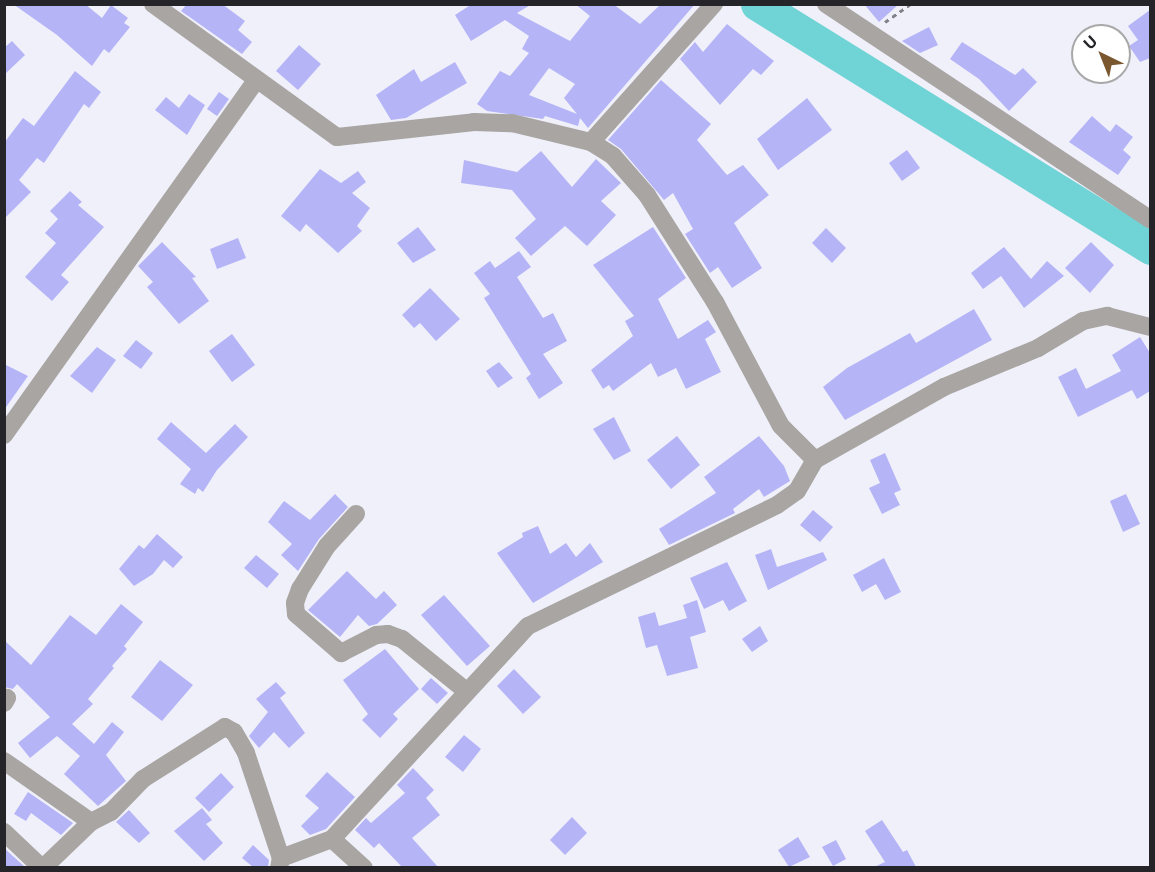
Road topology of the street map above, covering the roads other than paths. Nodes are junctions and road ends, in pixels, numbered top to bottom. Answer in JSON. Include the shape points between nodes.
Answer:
{"nodes":[{"id":1,"x":826,"y":4,"type":"edge"},
{"id":2,"x":156,"y":5,"type":"edge"},
{"id":3,"x":704,"y":8,"type":"edge"},
{"id":4,"x":256,"y":80,"type":"junction"},
{"id":5,"x":591,"y":141,"type":"junction"},
{"id":6,"x":1150,"y":219,"type":"edge"},
{"id":7,"x":1150,"y":327,"type":"edge"},
{"id":8,"x":4,"y":435,"type":"edge"},
{"id":9,"x":815,"y":460,"type":"junction"},
{"id":10,"x":356,"y":514,"type":"dead end"},
{"id":11,"x":465,"y":690,"type":"junction"},
{"id":12,"x":4,"y":761,"type":"edge"},
{"id":13,"x":91,"y":822,"type":"junction"},
{"id":14,"x":4,"y":832,"type":"edge"},
{"id":15,"x":332,"y":839,"type":"junction"},
{"id":16,"x":280,"y":863,"type":"edge"},
{"id":17,"x":43,"y":867,"type":"edge"},
{"id":18,"x":364,"y":867,"type":"edge"}],
"edges":[{"from":1,"to":6,"type":"street"},
{"from":2,"to":4,"type":"street"},
{"from":3,"to":5,"type":"street"},
{"from":4,"to":5,"type":"street","via":[[337,137],[474,122],[512,123]]},
{"from":4,"to":8,"type":"street"},
{"from":5,"to":9,"type":"street","via":[[613,156],[647,195],[716,302],[781,426]]},
{"from":7,"to":9,"type":"street","via":[[1107,316],[1083,321],[1038,348],[944,387]]},
{"from":9,"to":11,"type":"street","via":[[797,491],[777,505],[528,626]]},
{"from":10,"to":11,"type":"street","via":[[327,546],[300,589],[296,614],[341,653],[376,635],[402,639]]},
{"from":11,"to":15,"type":"street"},
{"from":12,"to":13,"type":"street"},
{"from":13,"to":16,"type":"street","via":[[111,812],[160,767],[225,726],[234,732],[246,753]]},
{"from":13,"to":17,"type":"street"},
{"from":14,"to":17,"type":"street"},
{"from":15,"to":16,"type":"street"},
{"from":15,"to":18,"type":"street"}]}
